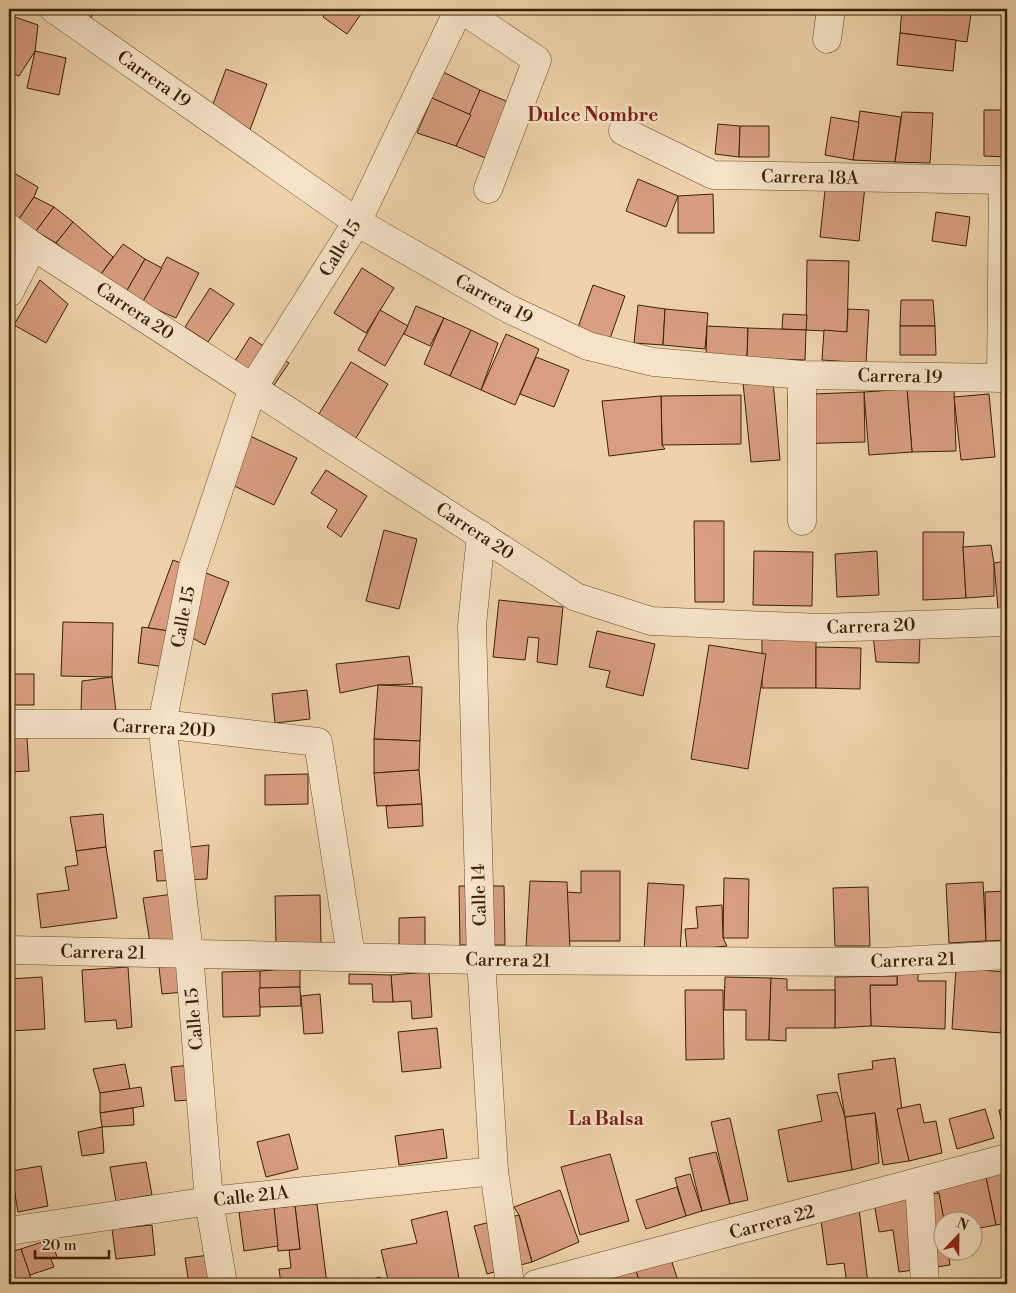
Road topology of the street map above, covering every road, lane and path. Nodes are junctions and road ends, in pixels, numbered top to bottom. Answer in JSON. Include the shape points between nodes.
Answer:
{"nodes":[{"id":1,"x":54,"y":9,"type":"edge"},
{"id":2,"x":458,"y":9,"type":"edge"},
{"id":3,"x":831,"y":9,"type":"edge"},
{"id":4,"x":827,"y":39,"type":"dead end"},
{"id":5,"x":623,"y":131,"type":"dead end"},
{"id":6,"x":1005,"y":180,"type":"edge"},
{"id":7,"x":488,"y":188,"type":"dead end"},
{"id":8,"x":357,"y":222,"type":"junction"},
{"id":9,"x":9,"y":228,"type":"edge"},
{"id":10,"x":33,"y":246,"type":"junction"},
{"id":11,"x":9,"y":293,"type":"edge"},
{"id":12,"x":802,"y":375,"type":"junction"},
{"id":13,"x":1004,"y":378,"type":"edge"},
{"id":14,"x":254,"y":387,"type":"junction"},
{"id":15,"x":802,"y":521,"type":"dead end"},
{"id":16,"x":481,"y":535,"type":"junction"},
{"id":17,"x":1007,"y":622,"type":"edge"},
{"id":18,"x":9,"y":724,"type":"edge"},
{"id":19,"x":162,"y":724,"type":"junction"},
{"id":20,"x":9,"y":950,"type":"edge"},
{"id":21,"x":189,"y":953,"type":"junction"},
{"id":22,"x":1007,"y":955,"type":"edge"},
{"id":23,"x":351,"y":956,"type":"junction"},
{"id":24,"x":481,"y":960,"type":"junction"},
{"id":25,"x":1007,"y":1158,"type":"edge"},
{"id":26,"x":494,"y":1171,"type":"junction"},
{"id":27,"x":919,"y":1182,"type":"junction"},
{"id":28,"x":209,"y":1201,"type":"junction"},
{"id":29,"x":9,"y":1231,"type":"edge"},
{"id":30,"x":223,"y":1284,"type":"edge"},
{"id":31,"x":510,"y":1284,"type":"edge"},
{"id":32,"x":536,"y":1284,"type":"edge"},
{"id":33,"x":925,"y":1284,"type":"edge"}],
"edges":[{"from":1,"to":8,"type":"street","name":"Carrera 19"},
{"from":2,"to":7,"type":"street","via":[[537,60]]},
{"from":2,"to":8,"type":"street","name":"Calle 15"},
{"from":3,"to":4,"type":"street"},
{"from":5,"to":6,"type":"street","name":"Carrera 18A","via":[[713,175]]},
{"from":6,"to":13,"type":"street"},
{"from":8,"to":12,"type":"street","name":"Carrera 19","via":[[509,308],[588,346],[653,362]]},
{"from":8,"to":14,"type":"street","name":"Calle 15"},
{"from":9,"to":10,"type":"street","name":"Carrera 20"},
{"from":10,"to":11,"type":"street"},
{"from":10,"to":14,"type":"street","name":"Carrera 20"},
{"from":12,"to":13,"type":"street","name":"Carrera 19"},
{"from":12,"to":15,"type":"street"},
{"from":14,"to":16,"type":"street","name":"Carrera 20"},
{"from":14,"to":19,"type":"street","name":"Calle 15","via":[[193,567]]},
{"from":16,"to":17,"type":"street","name":"Carrera 20","via":[[576,597],[651,621],[821,628]]},
{"from":16,"to":24,"type":"street","name":"Calle 14","via":[[472,625]]},
{"from":18,"to":19,"type":"street","name":"Carrera 20D"},
{"from":19,"to":21,"type":"street","name":"Calle 15"},
{"from":19,"to":23,"type":"street","name":"Carrera 20D","via":[[318,742]]},
{"from":20,"to":21,"type":"street","name":"Carrera 21"},
{"from":21,"to":23,"type":"street","name":"Carrera 21"},
{"from":21,"to":28,"type":"street","name":"Calle 15"},
{"from":22,"to":24,"type":"street","name":"Carrera 21","via":[[882,962]]},
{"from":23,"to":24,"type":"street","name":"Carrera 21"},
{"from":24,"to":26,"type":"street","name":"Calle 14"},
{"from":25,"to":27,"type":"street","name":"Carrera 22"},
{"from":26,"to":28,"type":"street","name":"Calle 21A"},
{"from":26,"to":31,"type":"street","name":"Calle 14"},
{"from":27,"to":32,"type":"street","name":"Carrera 22"},
{"from":27,"to":33,"type":"street"},
{"from":28,"to":29,"type":"street","name":"Calle 21A"},
{"from":28,"to":30,"type":"street","name":"Calle 15"}]}
